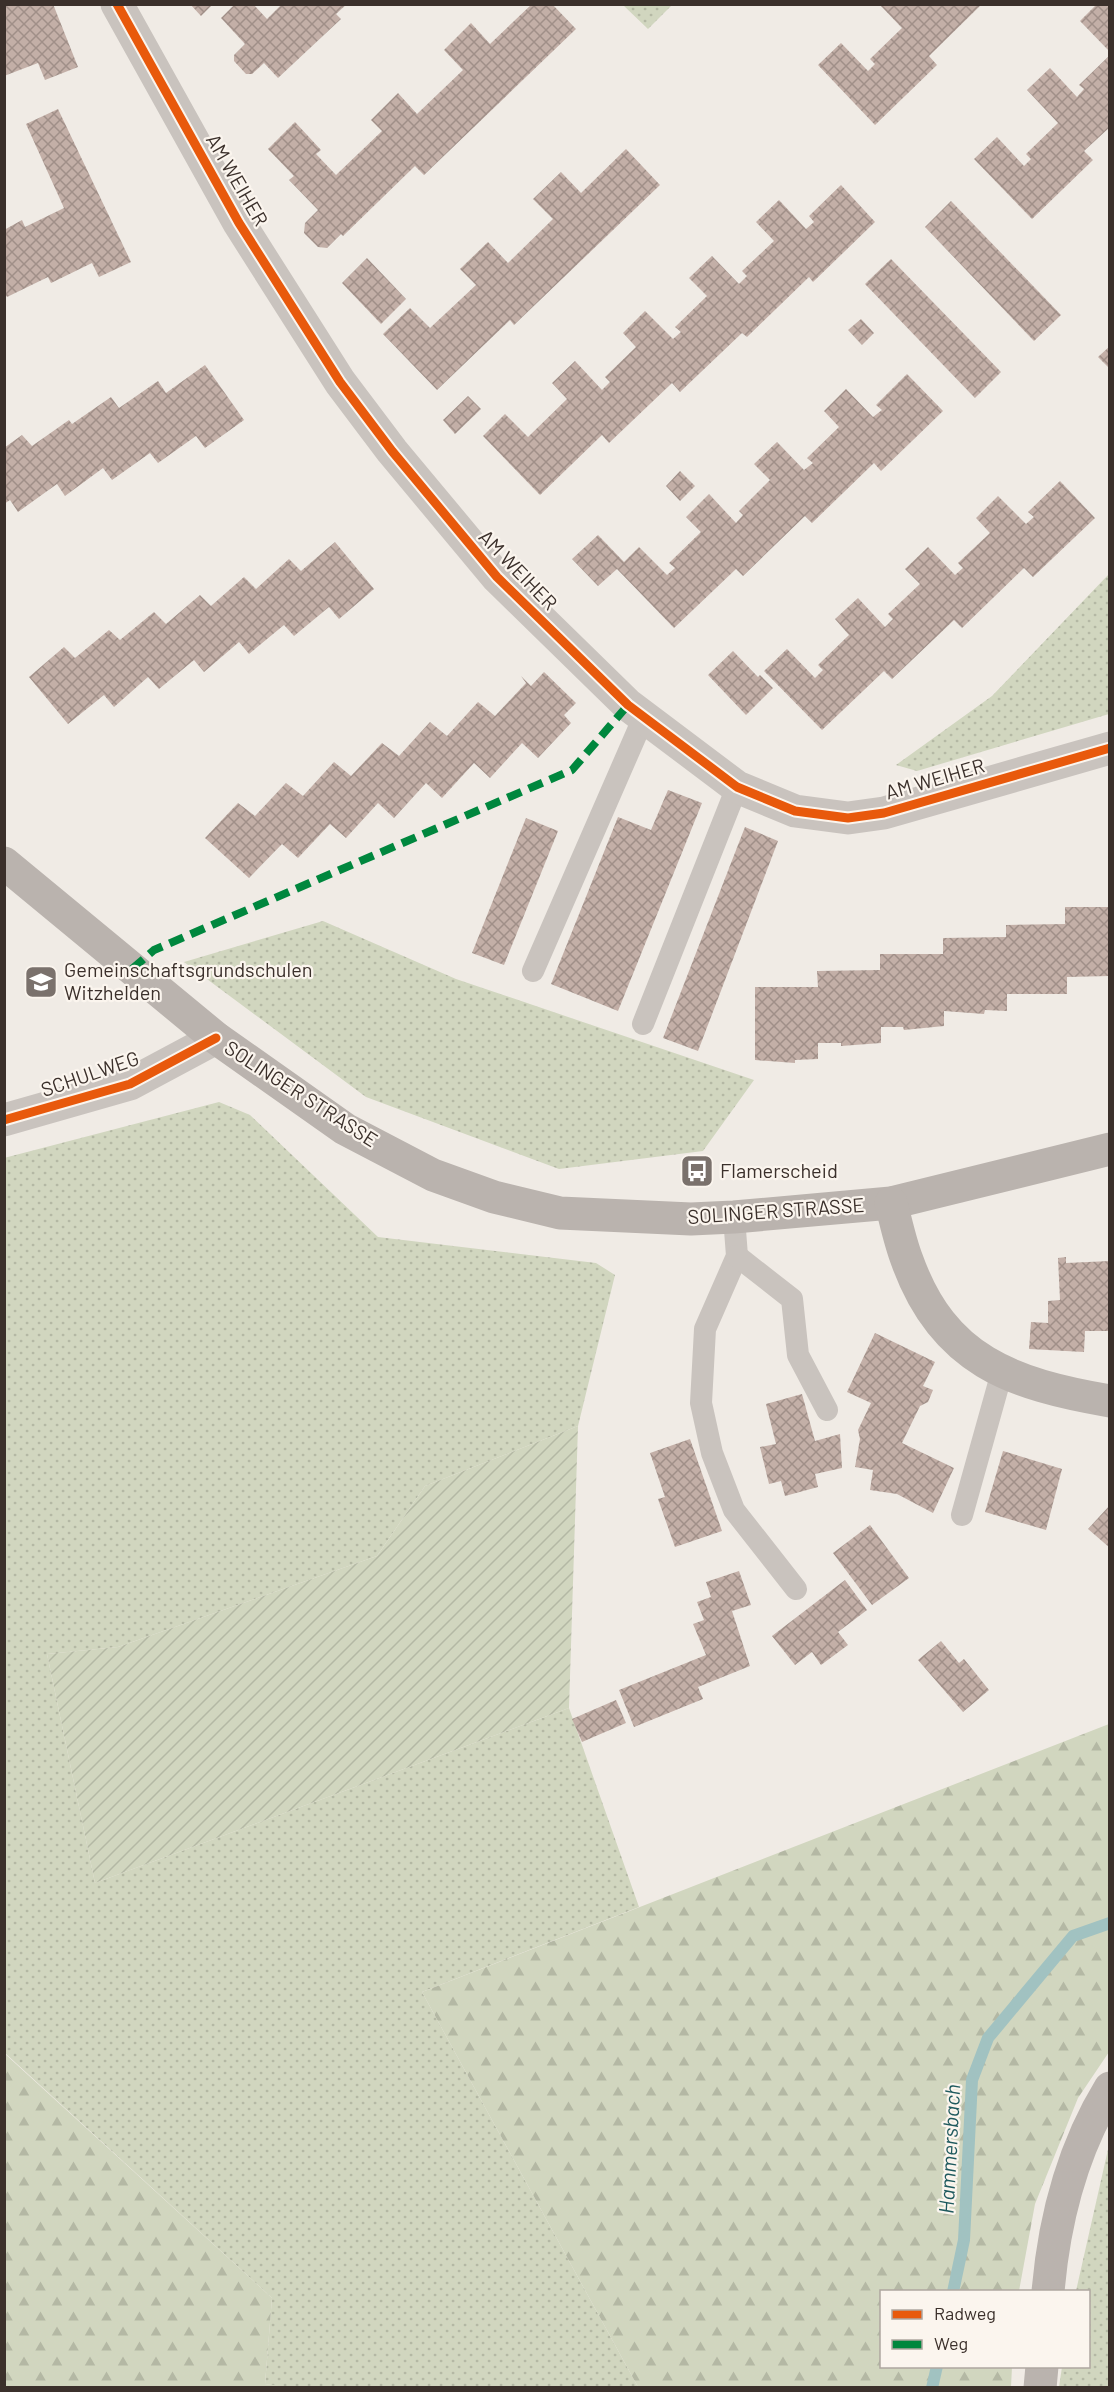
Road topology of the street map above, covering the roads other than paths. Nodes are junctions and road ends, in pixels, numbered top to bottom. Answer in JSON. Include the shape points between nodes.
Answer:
{"nodes":[{"id":1,"x":117,"y":4,"type":"edge"},
{"id":2,"x":644,"y":719,"type":"junction"},
{"id":3,"x":1110,"y":748,"type":"edge"},
{"id":4,"x":737,"y":787,"type":"junction"},
{"id":5,"x":4,"y":863,"type":"edge"},
{"id":6,"x":533,"y":971,"type":"dead end"},
{"id":7,"x":643,"y":1024,"type":"dead end"},
{"id":8,"x":216,"y":1038,"type":"junction"},
{"id":9,"x":4,"y":1120,"type":"edge"},
{"id":10,"x":1110,"y":1149,"type":"edge"},
{"id":11,"x":891,"y":1203,"type":"junction"},
{"id":12,"x":734,"y":1217,"type":"junction"},
{"id":13,"x":737,"y":1256,"type":"junction"},
{"id":14,"x":1002,"y":1372,"type":"junction"},
{"id":15,"x":1110,"y":1401,"type":"edge"},
{"id":16,"x":827,"y":1410,"type":"dead end"},
{"id":17,"x":962,"y":1515,"type":"dead end"},
{"id":18,"x":796,"y":1589,"type":"dead end"},
{"id":19,"x":1110,"y":2088,"type":"edge"},
{"id":20,"x":1048,"y":2290,"type":"edge"},
{"id":21,"x":1042,"y":2368,"type":"edge"},
{"id":22,"x":1040,"y":2388,"type":"edge"}],
"edges":[{"from":1,"to":2,"type":"street","name":"AM WEIHER","via":[[239,223],[340,381],[392,451],[497,577]]},
{"from":2,"to":4,"type":"street","name":"AM WEIHER"},
{"from":2,"to":6,"type":"lane"},
{"from":3,"to":4,"type":"street","name":"AM WEIHER","via":[[884,813],[848,818],[795,811]]},
{"from":4,"to":7,"type":"lane"},
{"from":5,"to":8,"type":"main road","name":"SOLINGER STRASSE"},
{"from":8,"to":9,"type":"street","name":"SCHULWEG","via":[[130,1084]]},
{"from":8,"to":12,"type":"main road","name":"SOLINGER STRASSE","via":[[345,1129],[433,1175],[494,1197],[560,1213],[692,1220]]},
{"from":10,"to":11,"type":"main road","name":"SOLINGER STRASSE"},
{"from":11,"to":12,"type":"main road","name":"SOLINGER STRASSE"},
{"from":11,"to":14,"type":"main road","via":[[907,1261],[938,1322],[972,1356]]},
{"from":12,"to":13,"type":"lane"},
{"from":13,"to":16,"type":"lane","via":[[792,1299],[798,1355]]},
{"from":13,"to":18,"type":"lane","via":[[705,1329],[701,1403],[712,1453],[734,1510]]},
{"from":14,"to":15,"type":"main road","via":[[1041,1387]]},
{"from":14,"to":17,"type":"lane"},
{"from":19,"to":20,"type":"main road","via":[[1075,2161],[1060,2211]]},
{"from":21,"to":22,"type":"main road"}]}
